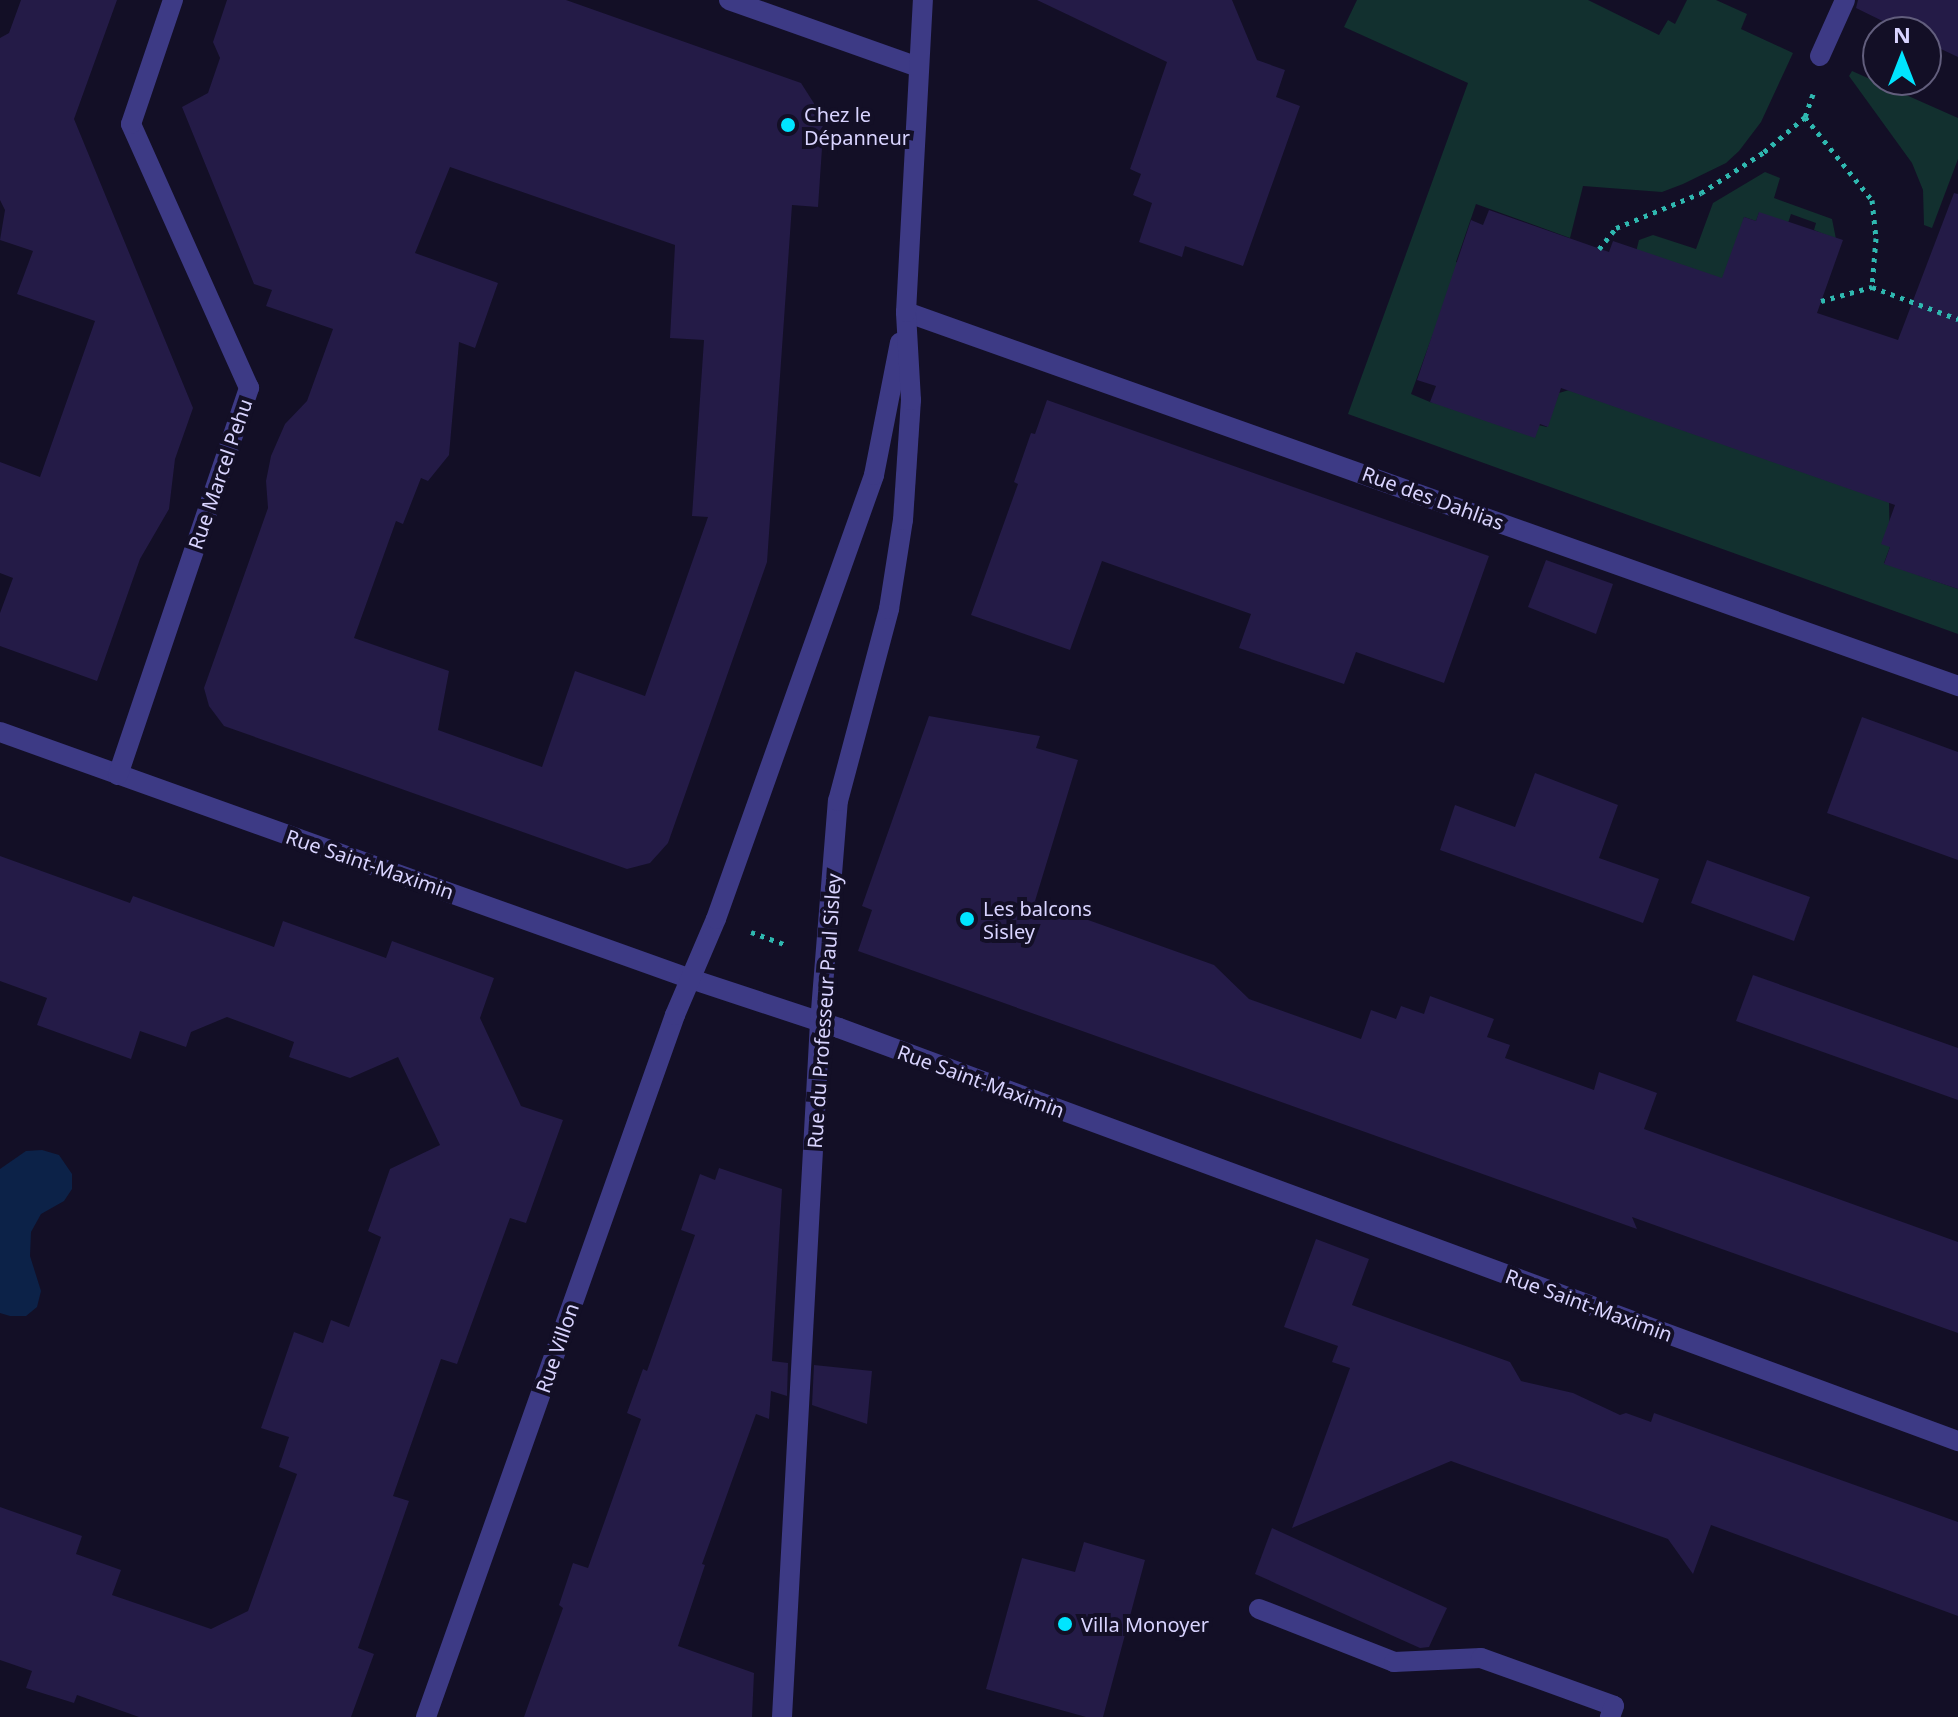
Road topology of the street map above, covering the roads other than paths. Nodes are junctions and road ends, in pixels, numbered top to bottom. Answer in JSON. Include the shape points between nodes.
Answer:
{"nodes":[{"id":1,"x":173,"y":0,"type":"edge"},
{"id":2,"x":729,"y":0,"type":"edge"},
{"id":3,"x":923,"y":0,"type":"edge"},
{"id":4,"x":1845,"y":0,"type":"edge"},
{"id":5,"x":1820,"y":56,"type":"dead end"},
{"id":6,"x":918,"y":67,"type":"junction"},
{"id":7,"x":906,"y":312,"type":"junction"},
{"id":8,"x":1958,"y":686,"type":"edge"},
{"id":9,"x":0,"y":732,"type":"edge"},
{"id":10,"x":118,"y":775,"type":"junction"},
{"id":11,"x":691,"y":979,"type":"junction"},
{"id":12,"x":820,"y":1023,"type":"junction"},
{"id":13,"x":1958,"y":1441,"type":"edge"},
{"id":14,"x":1259,"y":1609,"type":"dead end"},
{"id":15,"x":426,"y":1717,"type":"edge"},
{"id":16,"x":782,"y":1717,"type":"edge"},
{"id":17,"x":1610,"y":1717,"type":"edge"}],
"edges":[{"from":1,"to":10,"type":"street","name":"Rue Marcel Pehu","via":[[131,124],[249,388]]},
{"from":2,"to":6,"type":"street"},
{"from":3,"to":6,"type":"street","name":"Rue du Professeur Paul Sisley"},
{"from":4,"to":5,"type":"street"},
{"from":6,"to":7,"type":"street","name":"Rue du Professeur Paul Sisley"},
{"from":7,"to":8,"type":"street","name":"Rue des Dahlias"},
{"from":7,"to":11,"type":"street","name":"Rue du Professeur Paul Sisley","via":[[874,475]]},
{"from":7,"to":12,"type":"street","name":"Rue du Professeur Paul Sisley","via":[[911,400],[903,520],[889,609],[838,801]]},
{"from":9,"to":10,"type":"street","name":"Rue Saint-Maximin"},
{"from":10,"to":11,"type":"street","name":"Rue Saint-Maximin"},
{"from":11,"to":12,"type":"street","name":"Rue Saint-Maximin"},
{"from":11,"to":15,"type":"street","name":"Rue Villon"},
{"from":12,"to":13,"type":"street","name":"Rue Saint-Maximin"},
{"from":12,"to":16,"type":"street","name":"Rue du Professeur Paul Sisley"},
{"from":14,"to":17,"type":"street","via":[[1394,1662],[1481,1658],[1614,1706]]}]}
